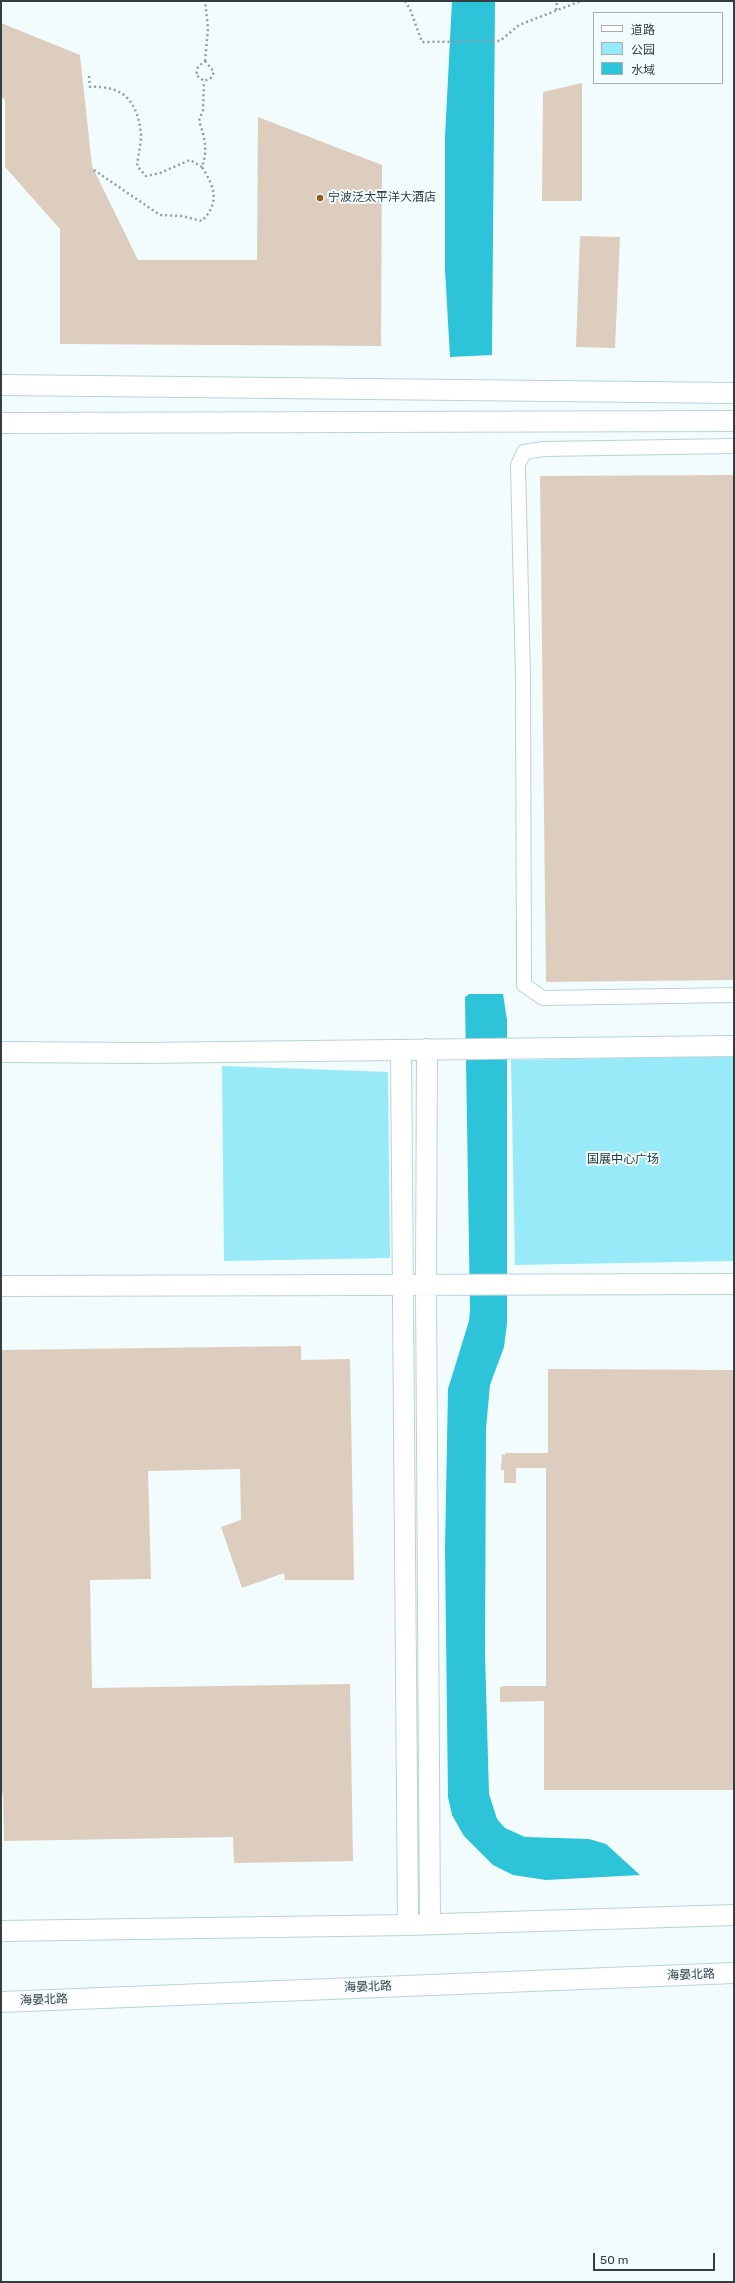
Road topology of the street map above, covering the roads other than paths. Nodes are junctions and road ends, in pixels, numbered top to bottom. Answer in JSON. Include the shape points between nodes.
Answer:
{"nodes":[{"id":1,"x":1,"y":385,"type":"edge"},
{"id":2,"x":734,"y":393,"type":"edge"},
{"id":3,"x":734,"y":421,"type":"edge"},
{"id":4,"x":1,"y":423,"type":"edge"},
{"id":5,"x":734,"y":446,"type":"edge"},
{"id":6,"x":734,"y":995,"type":"edge"},
{"id":7,"x":734,"y":1046,"type":"edge"},
{"id":8,"x":427,"y":1049,"type":"junction"},
{"id":9,"x":401,"y":1050,"type":"junction"},
{"id":10,"x":1,"y":1052,"type":"edge"},
{"id":11,"x":734,"y":1284,"type":"edge"},
{"id":12,"x":426,"y":1285,"type":"junction"},
{"id":13,"x":1,"y":1286,"type":"edge"},
{"id":14,"x":403,"y":1286,"type":"junction"},
{"id":15,"x":734,"y":1915,"type":"edge"},
{"id":16,"x":430,"y":1924,"type":"junction"},
{"id":17,"x":408,"y":1925,"type":"junction"},
{"id":18,"x":1,"y":1931,"type":"edge"},
{"id":19,"x":734,"y":1973,"type":"edge"},
{"id":20,"x":1,"y":2002,"type":"edge"}],
"edges":[{"from":1,"to":2,"type":"street"},
{"from":3,"to":4,"type":"street"},
{"from":5,"to":6,"type":"street","via":[[542,448],[524,452],[518,465],[523,679],[524,985],[543,998]]},
{"from":7,"to":8,"type":"street"},
{"from":8,"to":9,"type":"street"},
{"from":8,"to":12,"type":"street"},
{"from":9,"to":10,"type":"street"},
{"from":9,"to":14,"type":"street"},
{"from":11,"to":12,"type":"street"},
{"from":12,"to":14,"type":"street"},
{"from":12,"to":16,"type":"street"},
{"from":13,"to":14,"type":"street"},
{"from":14,"to":17,"type":"street"},
{"from":15,"to":16,"type":"street"},
{"from":16,"to":17,"type":"street"},
{"from":17,"to":18,"type":"street"},
{"from":19,"to":20,"type":"street","name":"海晏北路"}]}
